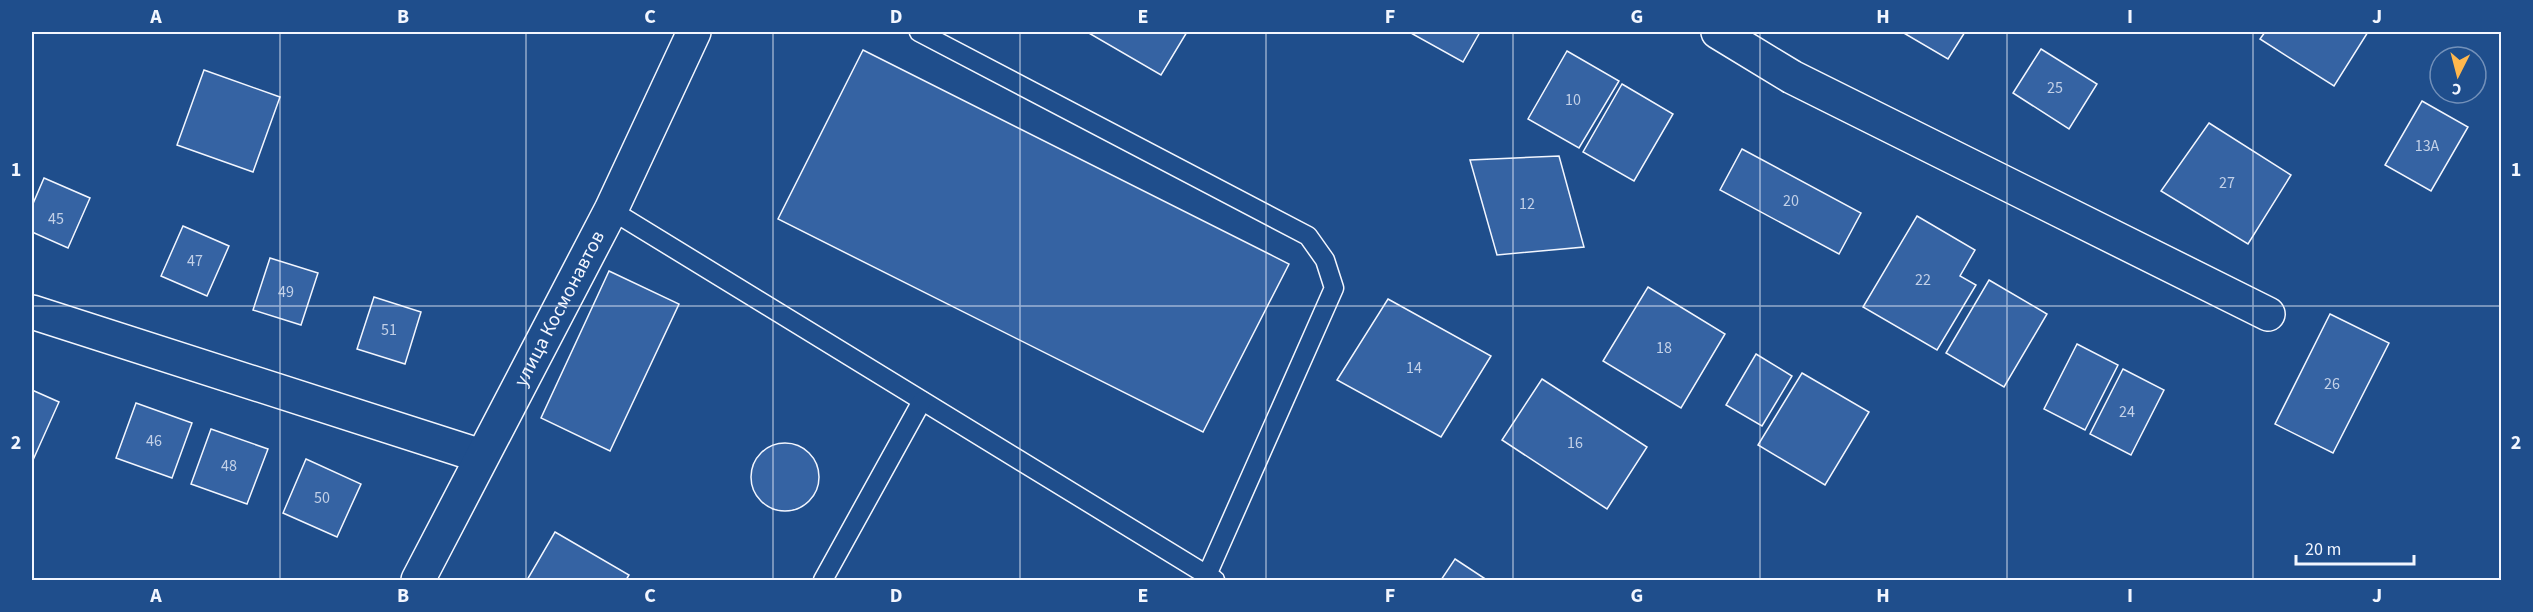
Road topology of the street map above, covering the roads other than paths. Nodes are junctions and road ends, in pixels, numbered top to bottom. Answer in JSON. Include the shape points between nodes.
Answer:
{"nodes":[{"id":1,"x":694,"y":32,"type":"edge"},
{"id":2,"x":919,"y":32,"type":"edge"},
{"id":3,"x":1718,"y":32,"type":"edge"},
{"id":4,"x":611,"y":210,"type":"junction"},
{"id":5,"x":32,"y":312,"type":"edge"},
{"id":6,"x":2268,"y":314,"type":"dead end"},
{"id":7,"x":922,"y":401,"type":"junction"},
{"id":8,"x":481,"y":456,"type":"junction"},
{"id":9,"x":1212,"y":578,"type":"edge"},
{"id":10,"x":418,"y":580,"type":"edge"},
{"id":11,"x":823,"y":580,"type":"edge"}],
"edges":[{"from":1,"to":4,"type":"street","name":"улица Космонавтов"},
{"from":2,"to":9,"type":"lane","via":[[1308,236],[1325,260],[1334,288]]},
{"from":3,"to":6,"type":"street","via":[[1792,77]]},
{"from":4,"to":7,"type":"lane"},
{"from":4,"to":8,"type":"street","name":"улица Космонавтов"},
{"from":5,"to":8,"type":"street"},
{"from":7,"to":9,"type":"lane"},
{"from":7,"to":11,"type":"lane"},
{"from":8,"to":10,"type":"street","name":"улица Космонавтов"}]}
